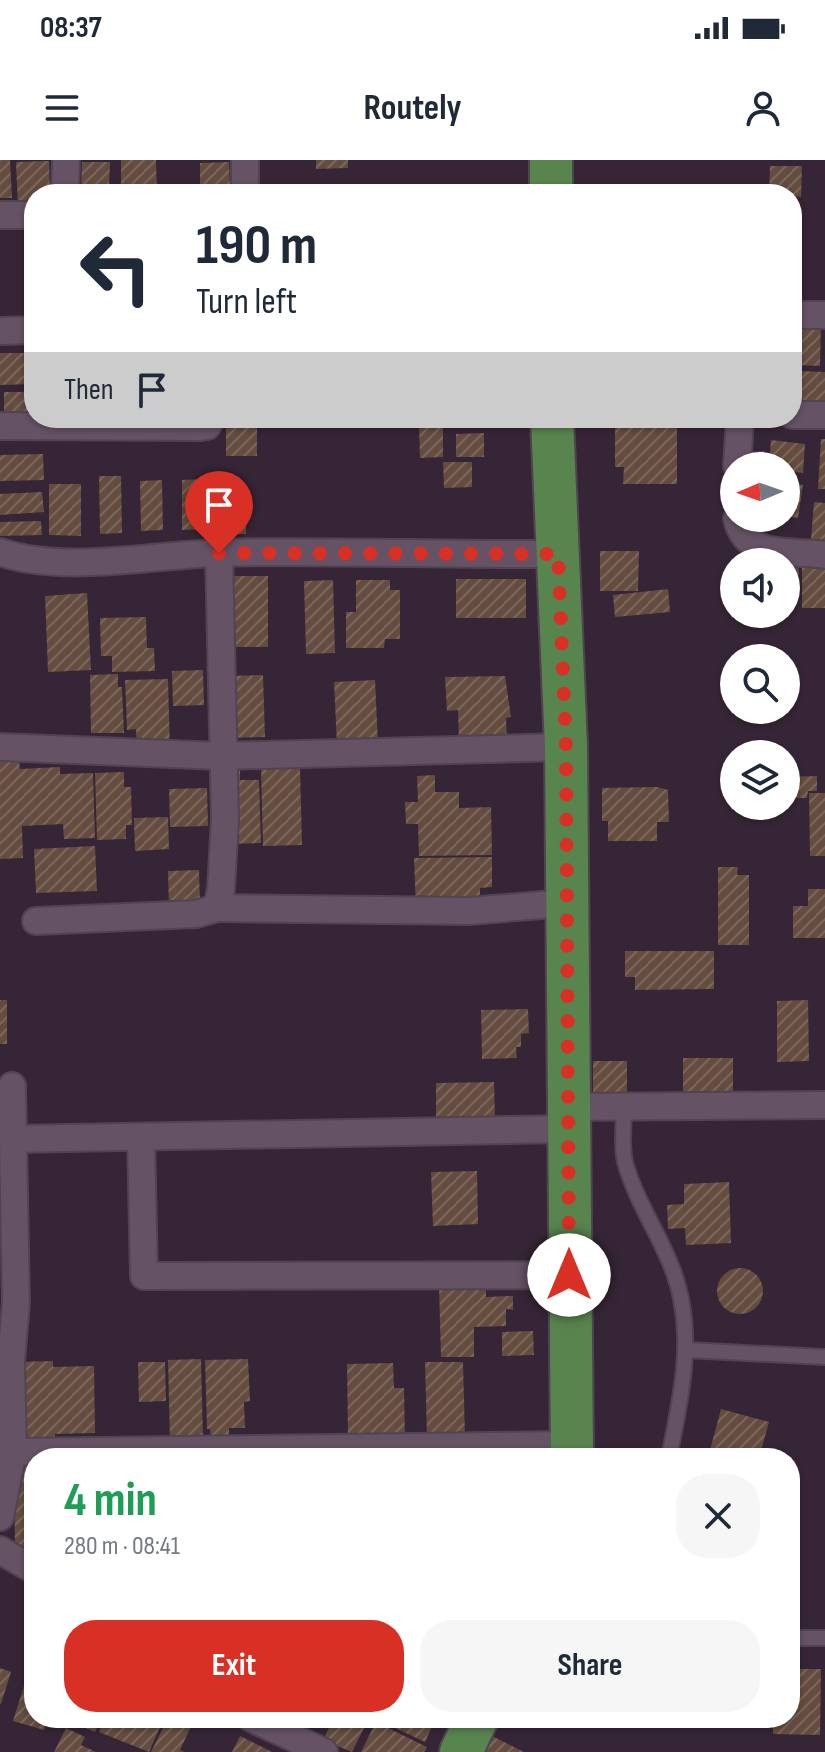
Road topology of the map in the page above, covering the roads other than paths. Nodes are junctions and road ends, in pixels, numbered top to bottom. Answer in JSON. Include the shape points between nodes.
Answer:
{"nodes":[{"id":1,"x":66,"y":160,"type":"edge"},
{"id":2,"x":245,"y":160,"type":"edge"},
{"id":3,"x":551,"y":160,"type":"edge"},
{"id":4,"x":65,"y":184,"type":"edge"},
{"id":5,"x":245,"y":184,"type":"edge"},
{"id":6,"x":551,"y":184,"type":"edge"},
{"id":7,"x":0,"y":215,"type":"edge"},
{"id":8,"x":24,"y":215,"type":"edge"},
{"id":9,"x":802,"y":315,"type":"edge"},
{"id":10,"x":825,"y":315,"type":"edge"},
{"id":11,"x":24,"y":330,"type":"edge"},
{"id":12,"x":0,"y":331,"type":"edge"},
{"id":13,"x":802,"y":415,"type":"edge"},
{"id":14,"x":825,"y":415,"type":"edge"},
{"id":15,"x":0,"y":426,"type":"edge"},
{"id":16,"x":24,"y":426,"type":"edge"},
{"id":17,"x":552,"y":428,"type":"edge"},
{"id":18,"x":739,"y":428,"type":"edge"},
{"id":19,"x":738,"y":452,"type":"edge"},
{"id":20,"x":743,"y":532,"type":"edge"},
{"id":21,"x":0,"y":552,"type":"edge"},
{"id":22,"x":219,"y":553,"type":"junction"},
{"id":23,"x":558,"y":554,"type":"junction"},
{"id":24,"x":825,"y":555,"type":"edge"},
{"id":25,"x":0,"y":747,"type":"edge"},
{"id":26,"x":566,"y":747,"type":"junction"},
{"id":27,"x":221,"y":756,"type":"junction"},
{"id":28,"x":566,"y":903,"type":"junction"},
{"id":29,"x":217,"y":908,"type":"junction"},
{"id":30,"x":36,"y":921,"type":"dead end"},
{"id":31,"x":12,"y":1086,"type":"dead end"},
{"id":32,"x":825,"y":1105,"type":"edge"},
{"id":33,"x":624,"y":1106,"type":"junction"},
{"id":34,"x":568,"y":1118,"type":"junction"},
{"id":35,"x":141,"y":1137,"type":"junction"},
{"id":36,"x":13,"y":1139,"type":"junction"},
{"id":37,"x":569,"y":1275,"type":"junction"},
{"id":38,"x":687,"y":1350,"type":"junction"},
{"id":39,"x":825,"y":1357,"type":"edge"},
{"id":40,"x":6,"y":1362,"type":"edge"},
{"id":41,"x":571,"y":1448,"type":"edge"},
{"id":42,"x":671,"y":1448,"type":"edge"},
{"id":43,"x":13,"y":1452,"type":"junction"},
{"id":44,"x":24,"y":1452,"type":"edge"},
{"id":45,"x":0,"y":1517,"type":"edge"},
{"id":46,"x":0,"y":1550,"type":"edge"},
{"id":47,"x":24,"y":1564,"type":"edge"},
{"id":48,"x":800,"y":1638,"type":"edge"},
{"id":49,"x":825,"y":1638,"type":"edge"},
{"id":50,"x":272,"y":1728,"type":"edge"},
{"id":51,"x":472,"y":1728,"type":"edge"},
{"id":52,"x":324,"y":1752,"type":"edge"},
{"id":53,"x":461,"y":1752,"type":"edge"}],
"edges":[{"from":1,"to":4,"type":"street"},
{"from":2,"to":5,"type":"street"},
{"from":3,"to":6,"type":"main road"},
{"from":7,"to":8,"type":"street"},
{"from":9,"to":10,"type":"street"},
{"from":11,"to":12,"type":"street"},
{"from":13,"to":14,"type":"street"},
{"from":15,"to":16,"type":"street"},
{"from":17,"to":23,"type":"main road"},
{"from":18,"to":19,"type":"street"},
{"from":20,"to":24,"type":"street","via":[[761,549]]},
{"from":21,"to":22,"type":"street","via":[[67,561]]},
{"from":22,"to":23,"type":"street"},
{"from":22,"to":27,"type":"street"},
{"from":23,"to":26,"type":"main road"},
{"from":25,"to":27,"type":"street"},
{"from":26,"to":27,"type":"street"},
{"from":26,"to":28,"type":"main road"},
{"from":27,"to":29,"type":"street","via":[[225,819]]},
{"from":28,"to":29,"type":"street","via":[[469,911]]},
{"from":28,"to":34,"type":"main road"},
{"from":29,"to":30,"type":"street","via":[[196,914]]},
{"from":31,"to":36,"type":"street"},
{"from":32,"to":33,"type":"street"},
{"from":33,"to":34,"type":"street"},
{"from":33,"to":38,"type":"lane","via":[[624,1158],[681,1297]]},
{"from":34,"to":35,"type":"street"},
{"from":34,"to":37,"type":"main road"},
{"from":35,"to":36,"type":"street"},
{"from":35,"to":37,"type":"street","via":[[144,1276]]},
{"from":36,"to":40,"type":"street","via":[[16,1303]]},
{"from":37,"to":41,"type":"main road"},
{"from":38,"to":39,"type":"lane"},
{"from":38,"to":42,"type":"lane"},
{"from":40,"to":43,"type":"street"},
{"from":43,"to":44,"type":"street"},
{"from":43,"to":45,"type":"street"},
{"from":46,"to":47,"type":"street"},
{"from":48,"to":49,"type":"lane"},
{"from":50,"to":52,"type":"street"},
{"from":51,"to":53,"type":"main road"}]}
